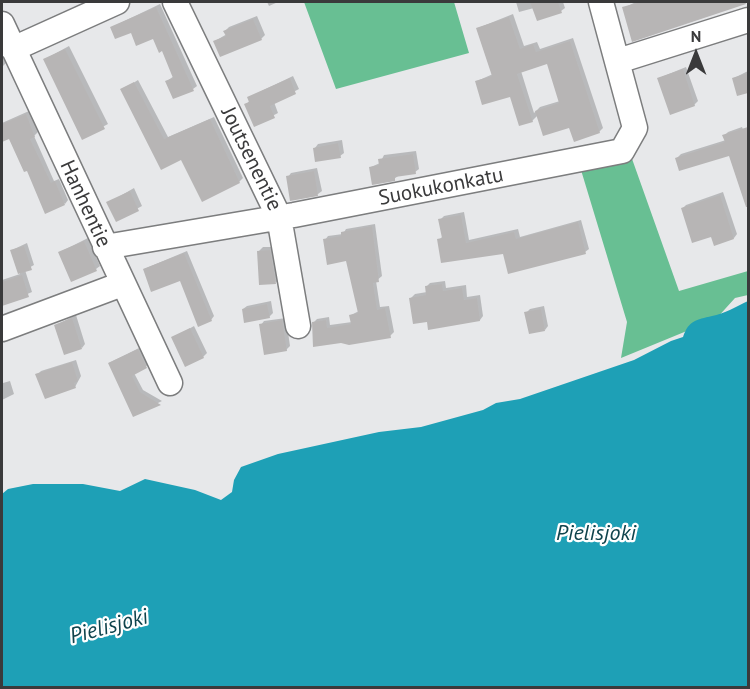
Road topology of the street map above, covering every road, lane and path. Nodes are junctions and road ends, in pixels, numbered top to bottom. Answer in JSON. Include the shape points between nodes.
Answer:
{"nodes":[{"id":1,"x":117,"y":2,"type":"edge"},
{"id":2,"x":175,"y":2,"type":"edge"},
{"id":3,"x":601,"y":2,"type":"edge"},
{"id":4,"x":748,"y":20,"type":"edge"},
{"id":5,"x":2,"y":24,"type":"edge"},
{"id":6,"x":13,"y":49,"type":"junction"},
{"id":7,"x":618,"y":61,"type":"junction"},
{"id":8,"x":279,"y":217,"type":"junction"},
{"id":9,"x":105,"y":247,"type":"junction"},
{"id":10,"x":122,"y":284,"type":"junction"},
{"id":11,"x":298,"y":326,"type":"dead end"},
{"id":12,"x":2,"y":329,"type":"edge"},
{"id":13,"x":170,"y":383,"type":"dead end"}],
"edges":[{"from":1,"to":6,"type":"street"},
{"from":2,"to":8,"type":"street","name":"Joutsenentie"},
{"from":3,"to":7,"type":"street","name":"Suokukonkatu"},
{"from":4,"to":7,"type":"street"},
{"from":5,"to":6,"type":"street","name":"Hanhentie"},
{"from":6,"to":9,"type":"street","name":"Hanhentie"},
{"from":7,"to":8,"type":"street","name":"Suokukonkatu","via":[[635,128],[622,151]]},
{"from":8,"to":9,"type":"street","name":"Suokukonkatu"},
{"from":8,"to":11,"type":"street","name":"Joutsenentie"},
{"from":9,"to":10,"type":"street","name":"Hanhentie"},
{"from":10,"to":12,"type":"street"},
{"from":10,"to":13,"type":"street","name":"Hanhentie"}]}
